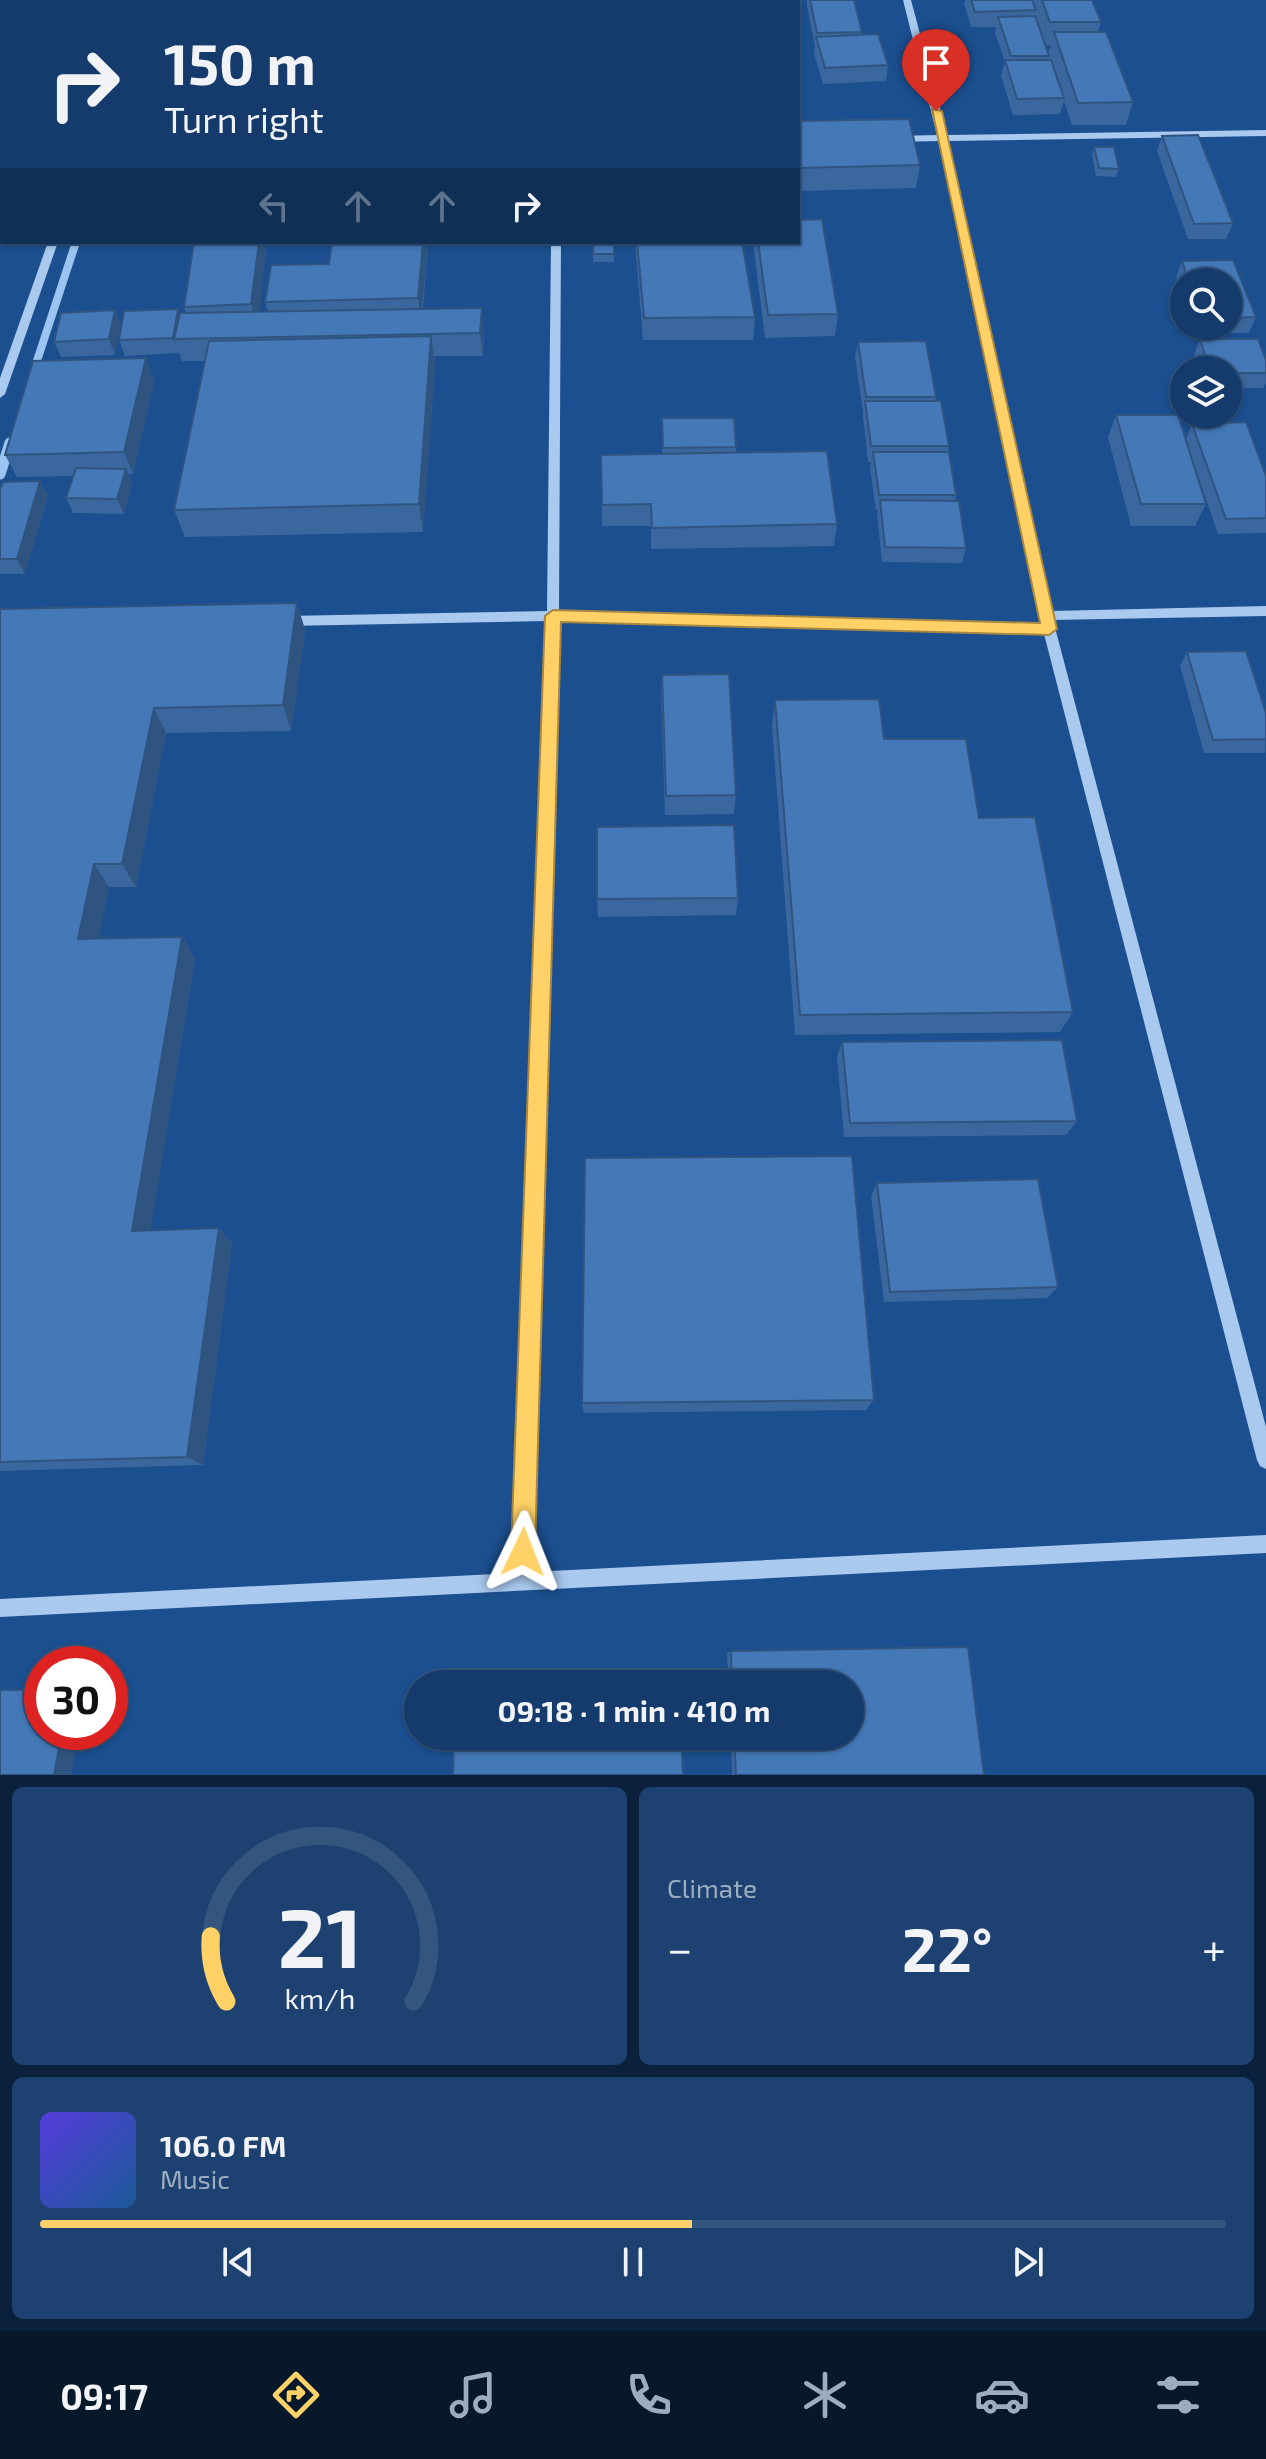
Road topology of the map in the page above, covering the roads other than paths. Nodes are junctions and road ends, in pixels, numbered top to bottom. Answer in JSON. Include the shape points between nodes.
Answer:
{"nodes":[{"id":1,"x":907,"y":0,"type":"edge"},
{"id":2,"x":1266,"y":133,"type":"edge"},
{"id":3,"x":885,"y":139,"type":"edge"},
{"id":4,"x":943,"y":139,"type":"junction"},
{"id":5,"x":52,"y":244,"type":"edge"},
{"id":6,"x":556,"y":244,"type":"edge"},
{"id":7,"x":0,"y":394,"type":"edge"},
{"id":8,"x":1266,"y":611,"type":"edge"},
{"id":9,"x":553,"y":616,"type":"junction"},
{"id":10,"x":272,"y":622,"type":"edge"},
{"id":11,"x":1048,"y":622,"type":"junction"},
{"id":12,"x":1266,"y":1460,"type":"edge"},
{"id":13,"x":1266,"y":1544,"type":"edge"},
{"id":14,"x":522,"y":1583,"type":"junction"},
{"id":15,"x":0,"y":1608,"type":"edge"}],
"edges":[{"from":1,"to":4,"type":"street"},
{"from":2,"to":4,"type":"street"},
{"from":3,"to":4,"type":"street"},
{"from":4,"to":11,"type":"street"},
{"from":5,"to":7,"type":"street"},
{"from":6,"to":9,"type":"street"},
{"from":8,"to":11,"type":"street"},
{"from":9,"to":10,"type":"street"},
{"from":9,"to":11,"type":"street"},
{"from":9,"to":14,"type":"street"},
{"from":11,"to":12,"type":"street"},
{"from":13,"to":14,"type":"street"},
{"from":14,"to":15,"type":"street"}]}
